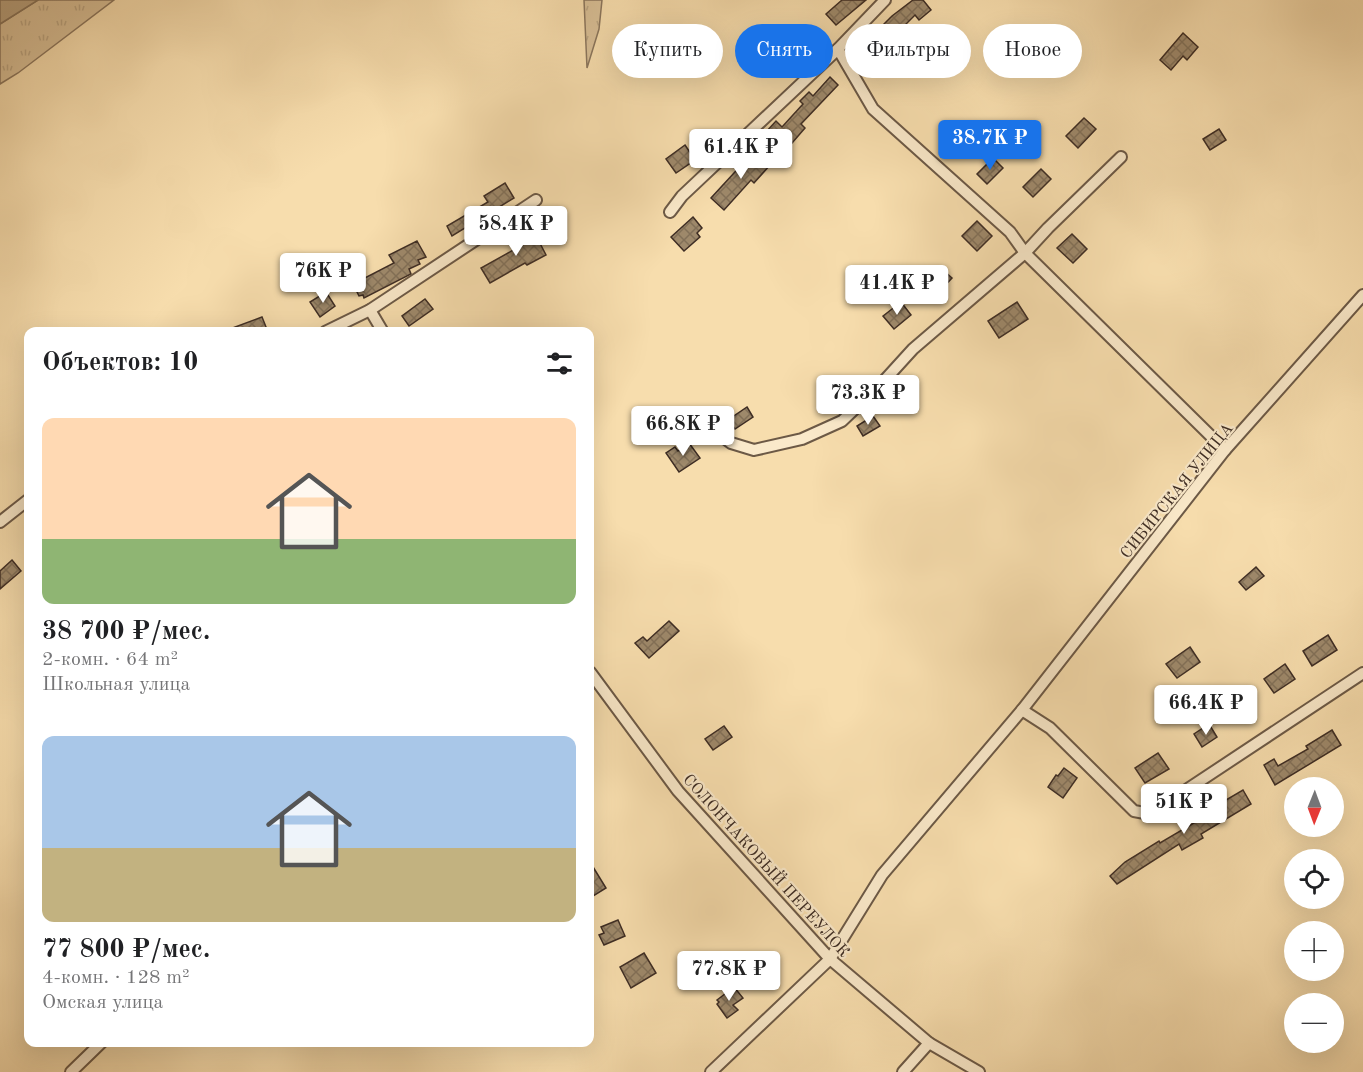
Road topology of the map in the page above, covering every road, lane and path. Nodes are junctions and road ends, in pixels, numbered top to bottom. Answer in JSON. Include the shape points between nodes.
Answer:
{"nodes":[{"id":1,"x":885,"y":0,"type":"edge"},
{"id":2,"x":838,"y":49,"type":"junction"},
{"id":3,"x":1121,"y":157,"type":"dead end"},
{"id":4,"x":536,"y":200,"type":"dead end"},
{"id":5,"x":670,"y":212,"type":"dead end"},
{"id":6,"x":1025,"y":253,"type":"junction"},
{"id":7,"x":1363,"y":295,"type":"edge"},
{"id":8,"x":370,"y":310,"type":"junction"},
{"id":9,"x":335,"y":327,"type":"edge"},
{"id":10,"x":380,"y":327,"type":"edge"},
{"id":11,"x":711,"y":428,"type":"dead end"},
{"id":12,"x":1225,"y":450,"type":"junction"},
{"id":13,"x":24,"y":503,"type":"edge"},
{"id":14,"x":0,"y":522,"type":"edge"},
{"id":15,"x":1363,"y":673,"type":"edge"},
{"id":16,"x":594,"y":687,"type":"edge"},
{"id":17,"x":1022,"y":710,"type":"junction"},
{"id":18,"x":830,"y":959,"type":"junction"},
{"id":19,"x":929,"y":1043,"type":"junction"},
{"id":20,"x":97,"y":1047,"type":"edge"},
{"id":21,"x":71,"y":1072,"type":"edge"},
{"id":22,"x":711,"y":1072,"type":"edge"},
{"id":23,"x":903,"y":1072,"type":"edge"},
{"id":24,"x":979,"y":1072,"type":"edge"}],
"edges":[{"from":1,"to":2,"type":"street"},
{"from":2,"to":5,"type":"street","via":[[682,196]]},
{"from":2,"to":6,"type":"street","via":[[873,110],[1010,232]]},
{"from":3,"to":6,"type":"street"},
{"from":4,"to":8,"type":"street"},
{"from":6,"to":11,"type":"street","via":[[913,349],[842,421],[802,439],[754,450],[731,443]]},
{"from":6,"to":12,"type":"street"},
{"from":7,"to":12,"type":"street","name":"СИБИРСКАЯ УЛИЦА"},
{"from":8,"to":9,"type":"street"},
{"from":8,"to":10,"type":"street"},
{"from":12,"to":17,"type":"street","name":"СИБИРСКАЯ УЛИЦА"},
{"from":13,"to":14,"type":"street"},
{"from":15,"to":17,"type":"street","via":[[1150,814],[1134,811],[1050,728]]},
{"from":16,"to":18,"type":"street","name":"СОЛОНЧАКОВЫЙ ПЕРЕУЛОК","via":[[678,792]]},
{"from":17,"to":18,"type":"street","name":"СИБИРСКАЯ УЛИЦА","via":[[882,875]]},
{"from":18,"to":19,"type":"street","name":"СОЛОНЧАКОВЫЙ ПЕРЕУЛОК"},
{"from":18,"to":22,"type":"street","name":"СИБИРСКАЯ УЛИЦА"},
{"from":19,"to":23,"type":"street"},
{"from":19,"to":24,"type":"street","name":"СОЛОНЧАКОВЫЙ ПЕРЕУЛОК"},
{"from":20,"to":21,"type":"street"}]}
